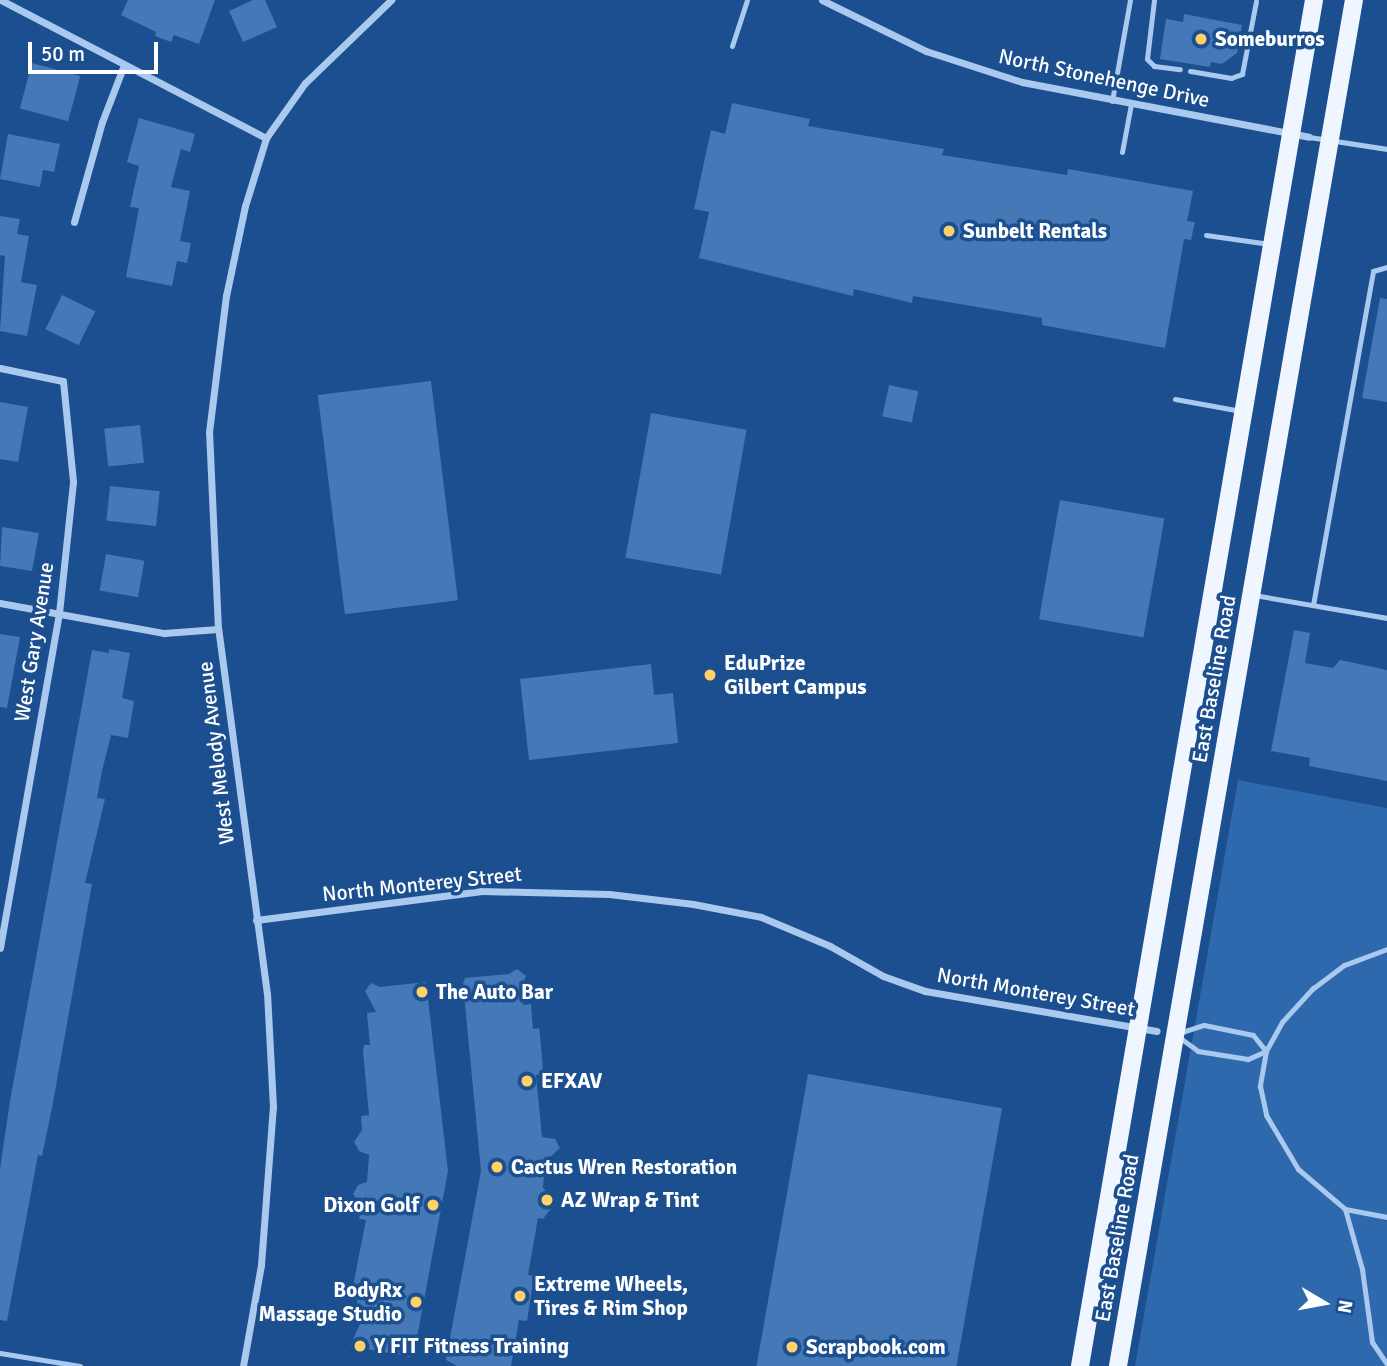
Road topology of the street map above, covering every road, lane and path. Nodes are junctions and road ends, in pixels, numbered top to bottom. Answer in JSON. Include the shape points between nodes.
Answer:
{"nodes":[{"id":1,"x":1,"y":0,"type":"edge"},
{"id":2,"x":391,"y":0,"type":"edge"},
{"id":3,"x":747,"y":0,"type":"edge"},
{"id":4,"x":822,"y":0,"type":"edge"},
{"id":5,"x":1130,"y":0,"type":"edge"},
{"id":6,"x":1154,"y":0,"type":"edge"},
{"id":7,"x":1314,"y":0,"type":"edge"},
{"id":8,"x":1256,"y":1,"type":"edge"},
{"id":9,"x":1352,"y":4,"type":"edge"},
{"id":10,"x":732,"y":46,"type":"dead end"},
{"id":11,"x":124,"y":65,"type":"junction"},
{"id":12,"x":1180,"y":69,"type":"dead end"},
{"id":13,"x":1190,"y":71,"type":"dead end"},
{"id":14,"x":1112,"y":101,"type":"junction"},
{"id":15,"x":1131,"y":104,"type":"junction"},
{"id":16,"x":1300,"y":136,"type":"junction"},
{"id":17,"x":266,"y":138,"type":"junction"},
{"id":18,"x":1329,"y":140,"type":"junction"},
{"id":19,"x":1387,"y":149,"type":"edge"},
{"id":20,"x":1122,"y":152,"type":"dead end"},
{"id":21,"x":74,"y":222,"type":"dead end"},
{"id":22,"x":1206,"y":234,"type":"dead end"},
{"id":23,"x":1272,"y":244,"type":"junction"},
{"id":24,"x":1387,"y":267,"type":"edge"},
{"id":25,"x":0,"y":368,"type":"edge"},
{"id":26,"x":1175,"y":399,"type":"dead end"},
{"id":27,"x":1244,"y":411,"type":"junction"},
{"id":28,"x":1251,"y":595,"type":"junction"},
{"id":29,"x":0,"y":603,"type":"edge"},
{"id":30,"x":1313,"y":605,"type":"junction"},
{"id":31,"x":59,"y":613,"type":"junction"},
{"id":32,"x":1387,"y":618,"type":"edge"},
{"id":33,"x":218,"y":629,"type":"junction"},
{"id":34,"x":256,"y":920,"type":"junction"},
{"id":35,"x":0,"y":948,"type":"edge"},
{"id":36,"x":1387,"y":949,"type":"edge"},
{"id":37,"x":1138,"y":1028,"type":"junction"},
{"id":38,"x":1166,"y":1033,"type":"junction"},
{"id":39,"x":1266,"y":1051,"type":"junction"},
{"id":40,"x":1345,"y":1209,"type":"junction"},
{"id":41,"x":1387,"y":1217,"type":"edge"},
{"id":42,"x":0,"y":1353,"type":"edge"},
{"id":43,"x":1387,"y":1364,"type":"edge"},
{"id":44,"x":80,"y":1366,"type":"edge"},
{"id":45,"x":243,"y":1366,"type":"edge"},
{"id":46,"x":1080,"y":1366,"type":"edge"},
{"id":47,"x":1118,"y":1366,"type":"edge"}],
"edges":[{"from":1,"to":11,"type":"street"},
{"from":2,"to":17,"type":"street","via":[[305,83]]},
{"from":3,"to":10,"type":"lane"},
{"from":4,"to":14,"type":"street","name":"North Stonehenge Drive","via":[[926,51],[1022,82]]},
{"from":5,"to":14,"type":"lane"},
{"from":6,"to":12,"type":"lane","via":[[1147,59],[1154,66]]},
{"from":7,"to":16,"type":"main road","name":"East Baseline Road"},
{"from":8,"to":13,"type":"lane","via":[[1242,74],[1231,78]]},
{"from":9,"to":18,"type":"main road","name":"East Baseline Road"},
{"from":11,"to":17,"type":"street"},
{"from":11,"to":21,"type":"street","via":[[102,122]]},
{"from":14,"to":15,"type":"street","name":"North Stonehenge Drive"},
{"from":15,"to":16,"type":"street","name":"North Stonehenge Drive"},
{"from":15,"to":20,"type":"lane"},
{"from":16,"to":18,"type":"lane"},
{"from":16,"to":23,"type":"main road","name":"East Baseline Road"},
{"from":17,"to":33,"type":"street","name":"West Melody Avenue","via":[[245,206],[226,296],[209,432]]},
{"from":18,"to":19,"type":"lane"},
{"from":18,"to":28,"type":"main road","name":"East Baseline Road"},
{"from":22,"to":23,"type":"lane"},
{"from":23,"to":27,"type":"main road","name":"East Baseline Road"},
{"from":24,"to":30,"type":"lane","via":[[1373,271]]},
{"from":25,"to":31,"type":"street","name":"West Gary Avenue","via":[[63,382],[72,482]]},
{"from":26,"to":27,"type":"lane"},
{"from":27,"to":37,"type":"main road","name":"East Baseline Road"},
{"from":28,"to":30,"type":"lane"},
{"from":28,"to":38,"type":"main road","name":"East Baseline Road"},
{"from":29,"to":31,"type":"street"},
{"from":30,"to":32,"type":"lane"},
{"from":31,"to":33,"type":"street","via":[[164,633]]},
{"from":31,"to":35,"type":"street","name":"West Gary Avenue"},
{"from":33,"to":34,"type":"street","name":"West Melody Avenue"},
{"from":34,"to":37,"type":"street","name":"North Monterey Street","via":[[482,891],[610,894],[693,904],[761,917],[830,946],[883,976],[925,991]]},
{"from":34,"to":45,"type":"street","name":"West Melody Avenue","via":[[267,994],[272,1153],[261,1265]]},
{"from":36,"to":39,"type":"lane","via":[[1344,965],[1313,988],[1282,1022]]},
{"from":37,"to":38,"type":"street","name":"North Monterey Street"},
{"from":37,"to":46,"type":"main road","name":"East Baseline Road"},
{"from":38,"to":39,"type":"lane","via":[[1198,1051],[1248,1059]]},
{"from":38,"to":39,"type":"lane","via":[[1204,1025],[1253,1035]]},
{"from":38,"to":47,"type":"main road","name":"East Baseline Road"},
{"from":39,"to":40,"type":"lane","via":[[1260,1086],[1266,1115],[1298,1169]]},
{"from":40,"to":41,"type":"lane"},
{"from":40,"to":43,"type":"lane","via":[[1362,1269],[1372,1342]]},
{"from":42,"to":44,"type":"lane"}]}
